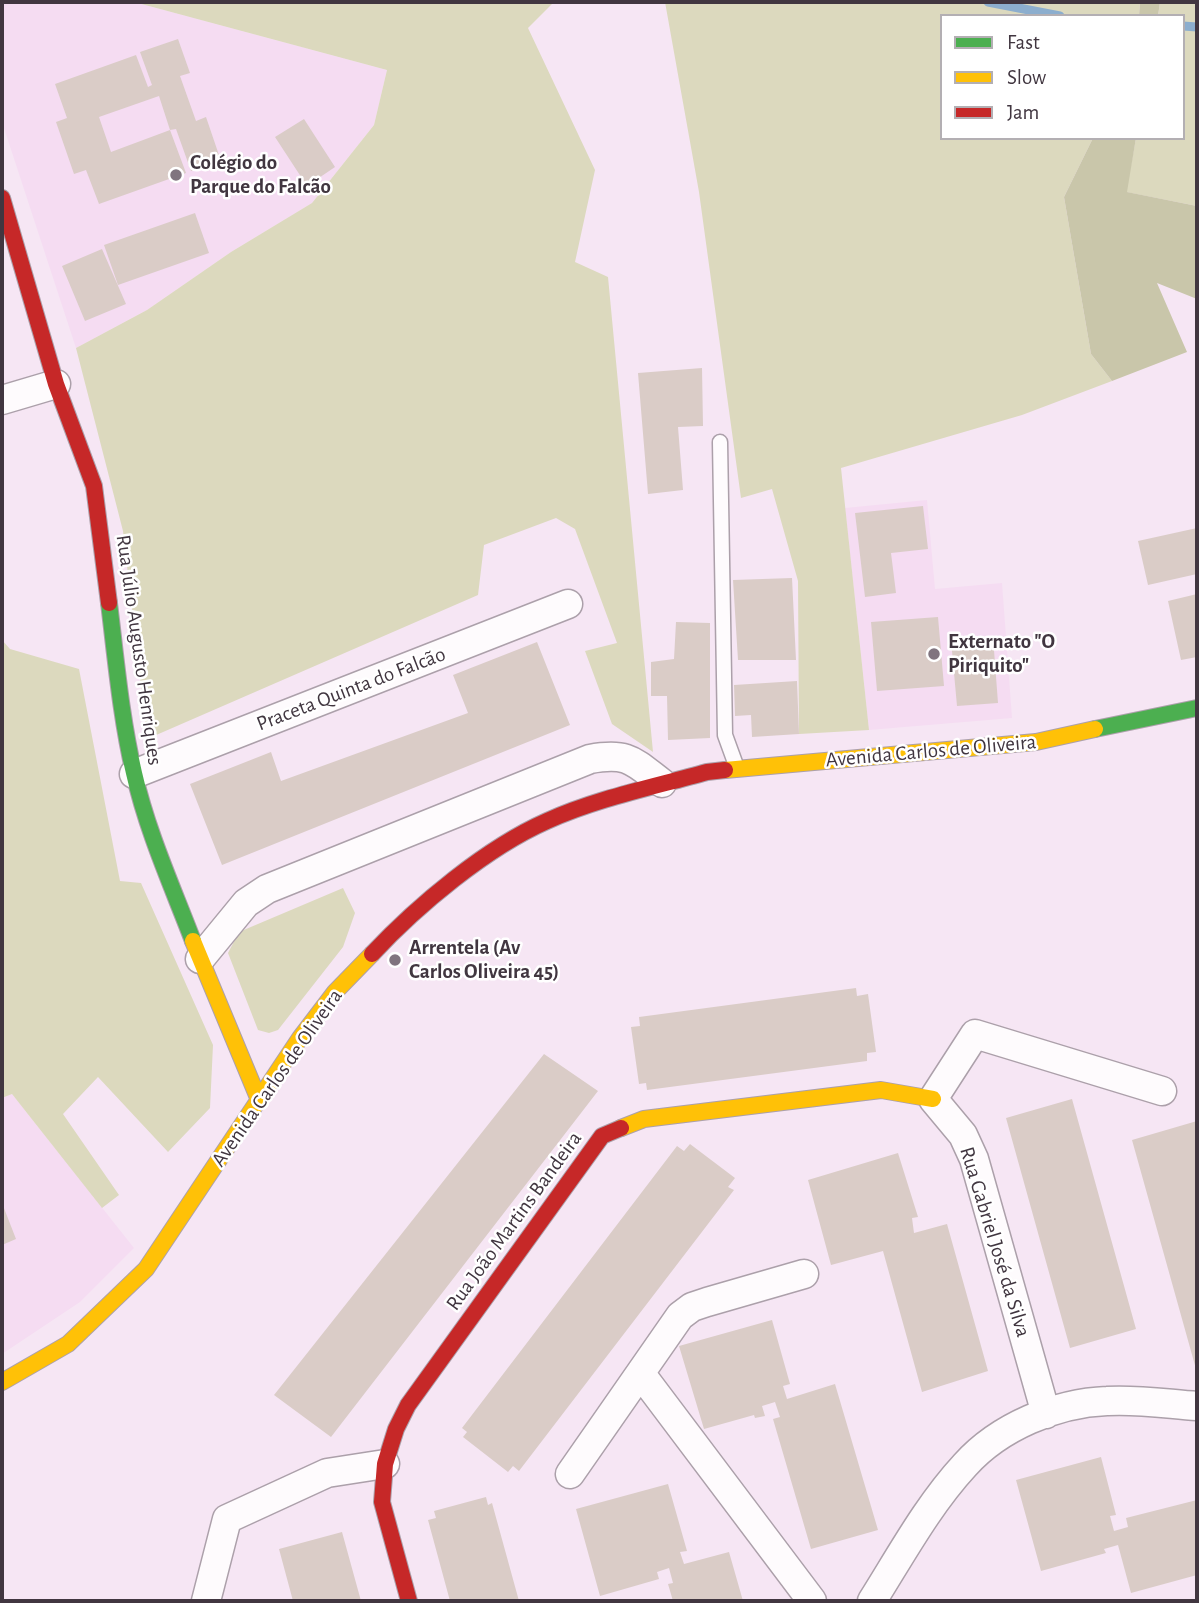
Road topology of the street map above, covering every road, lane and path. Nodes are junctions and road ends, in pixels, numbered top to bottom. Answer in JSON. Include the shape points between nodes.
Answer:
{"nodes":[{"id":1,"x":2,"y":198,"type":"edge"},
{"id":2,"x":56,"y":384,"type":"junction"},
{"id":3,"x":2,"y":400,"type":"edge"},
{"id":4,"x":720,"y":442,"type":"dead end"},
{"id":5,"x":568,"y":604,"type":"dead end"},
{"id":6,"x":1197,"y":708,"type":"edge"},
{"id":7,"x":737,"y":769,"type":"junction"},
{"id":8,"x":134,"y":774,"type":"junction"},
{"id":9,"x":662,"y":783,"type":"junction"},
{"id":10,"x":200,"y":959,"type":"junction"},
{"id":11,"x":1162,"y":1091,"type":"dead end"},
{"id":12,"x":259,"y":1100,"type":"junction"},
{"id":13,"x":933,"y":1100,"type":"junction"},
{"id":14,"x":804,"y":1274,"type":"dead end"},
{"id":15,"x":641,"y":1374,"type":"junction"},
{"id":16,"x":2,"y":1382,"type":"edge"},
{"id":17,"x":1197,"y":1406,"type":"edge"},
{"id":18,"x":1046,"y":1414,"type":"junction"},
{"id":19,"x":385,"y":1464,"type":"junction"},
{"id":20,"x":570,"y":1474,"type":"dead end"},
{"id":21,"x":206,"y":1601,"type":"edge"},
{"id":22,"x":408,"y":1601,"type":"edge"},
{"id":23,"x":812,"y":1601,"type":"edge"},
{"id":24,"x":872,"y":1601,"type":"edge"}],
"edges":[{"from":1,"to":2,"type":"street","name":"Rua Júlio Augusto Henriques"},
{"from":2,"to":3,"type":"street"},
{"from":2,"to":8,"type":"street","name":"Rua Júlio Augusto Henriques","via":[[94,486]]},
{"from":4,"to":7,"type":"lane","via":[[725,735]]},
{"from":5,"to":8,"type":"street","name":"Praceta Quinta do Falcão"},
{"from":6,"to":7,"type":"street","name":"Avenida Carlos de Oliveira","via":[[1036,743]]},
{"from":7,"to":9,"type":"street","name":"Avenida Carlos de Oliveira"},
{"from":8,"to":10,"type":"street","name":"Rua Júlio Augusto Henriques","via":[[148,824]]},
{"from":9,"to":10,"type":"street","via":[[630,758],[609,755],[590,759],[267,889],[246,903]]},
{"from":9,"to":12,"type":"street","name":"Avenida Carlos de Oliveira","via":[[545,821],[442,889],[398,926],[335,992]]},
{"from":10,"to":12,"type":"street","name":"Rua Júlio Augusto Henriques"},
{"from":11,"to":13,"type":"street","via":[[975,1034]]},
{"from":12,"to":16,"type":"street","name":"Avenida Carlos de Oliveira","via":[[146,1269],[68,1344]]},
{"from":13,"to":18,"type":"street","name":"Rua Gabriel José da Silva","via":[[963,1135],[974,1159]]},
{"from":13,"to":19,"type":"street","name":"Rua João Martins Bandeira","via":[[881,1090],[644,1119],[602,1136],[408,1405]]},
{"from":14,"to":15,"type":"street","via":[[692,1307],[680,1316]]},
{"from":15,"to":20,"type":"street"},
{"from":15,"to":23,"type":"street"},
{"from":17,"to":18,"type":"street","via":[[1108,1401],[1076,1404]]},
{"from":18,"to":24,"type":"street","via":[[999,1437],[966,1463],[938,1497]]},
{"from":19,"to":21,"type":"street","via":[[327,1472],[227,1518]]},
{"from":19,"to":22,"type":"street","name":"Rua João Martins Bandeira","via":[[382,1502]]}]}
